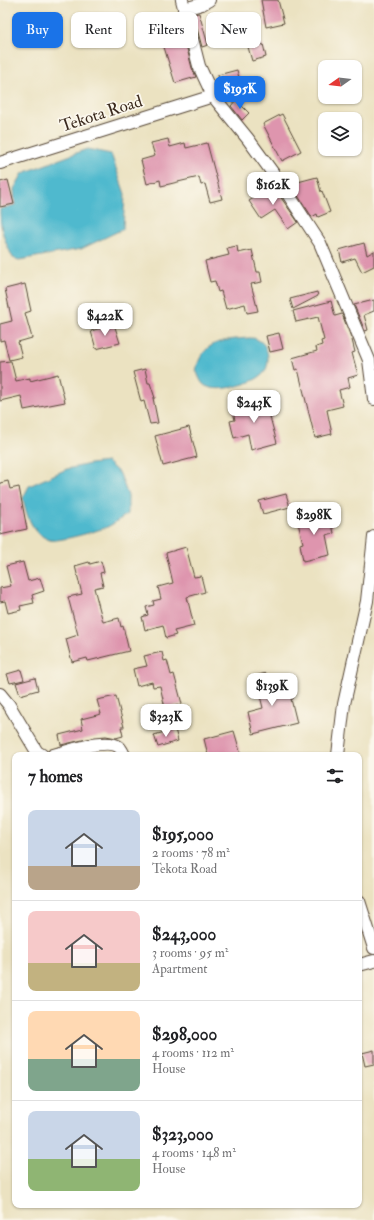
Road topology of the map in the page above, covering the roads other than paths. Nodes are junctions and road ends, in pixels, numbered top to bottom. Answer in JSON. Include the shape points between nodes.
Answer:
{"nodes":[{"id":1,"x":209,"y":0,"type":"edge"},
{"id":2,"x":183,"y":4,"type":"edge"},
{"id":3,"x":213,"y":96,"type":"junction"},
{"id":4,"x":0,"y":163,"type":"edge"},
{"id":5,"x":374,"y":399,"type":"edge"},
{"id":6,"x":374,"y":537,"type":"edge"},
{"id":7,"x":0,"y":694,"type":"edge"},
{"id":8,"x":37,"y":752,"type":"edge"},
{"id":9,"x":66,"y":752,"type":"edge"},
{"id":10,"x":122,"y":752,"type":"edge"},
{"id":11,"x":338,"y":752,"type":"edge"},
{"id":12,"x":362,"y":910,"type":"edge"},
{"id":13,"x":374,"y":948,"type":"edge"},
{"id":14,"x":374,"y":961,"type":"edge"},
{"id":15,"x":362,"y":964,"type":"edge"}],
"edges":[{"from":1,"to":2,"type":"street","via":[[202,4]]},
{"from":2,"to":3,"type":"street","via":[[199,66]]},
{"from":3,"to":4,"type":"street","name":"Tekota Road"},
{"from":3,"to":5,"type":"street","via":[[286,191],[320,243],[369,360]]},
{"from":6,"to":11,"type":"street","via":[[367,601],[344,704]]},
{"from":7,"to":8,"type":"street"},
{"from":9,"to":10,"type":"street","via":[[112,744],[120,747]]},
{"from":12,"to":13,"type":"street"},
{"from":14,"to":15,"type":"street"}]}
